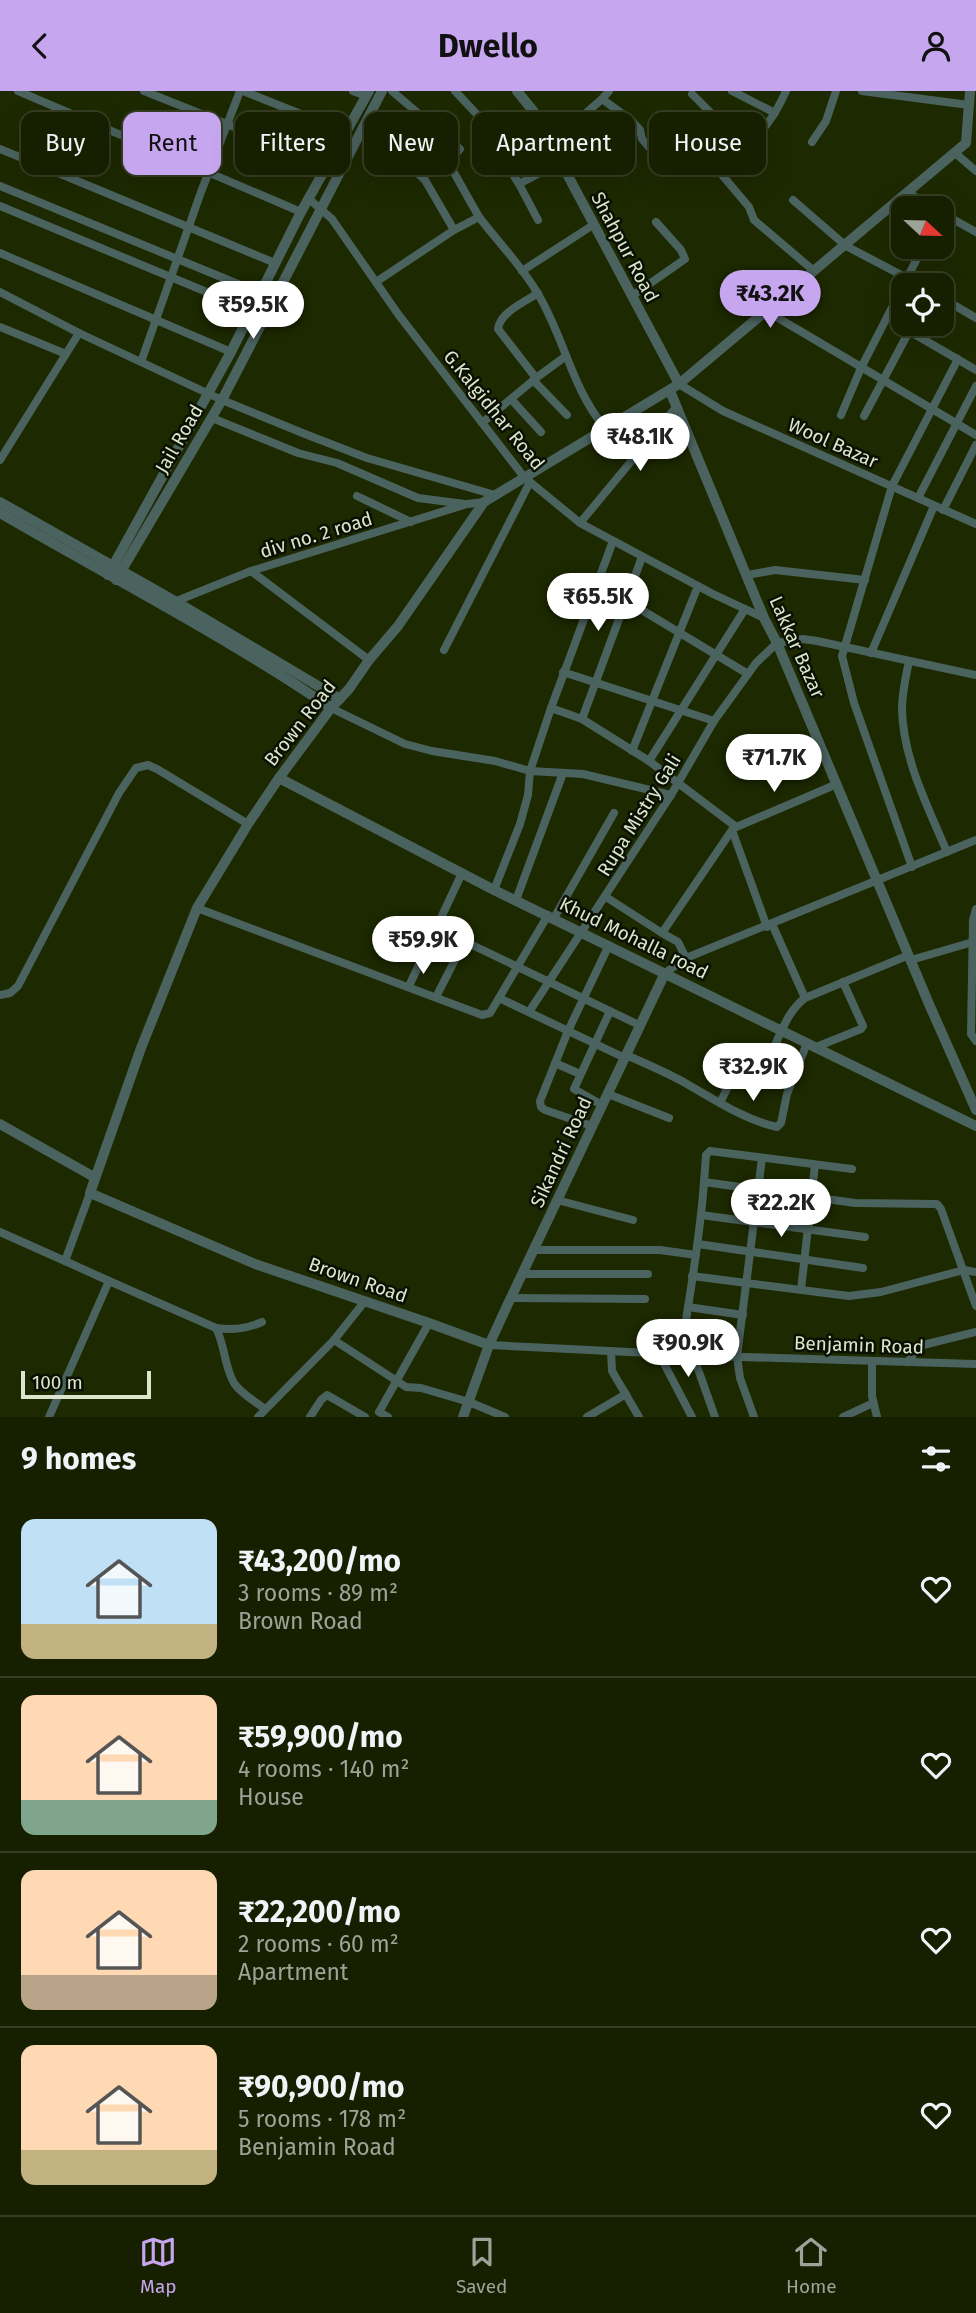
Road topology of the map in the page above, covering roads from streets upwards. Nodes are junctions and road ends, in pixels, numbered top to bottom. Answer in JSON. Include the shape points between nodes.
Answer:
{"nodes":[{"id":1,"x":18,"y":91,"type":"edge"},
{"id":2,"x":144,"y":91,"type":"edge"},
{"id":3,"x":241,"y":91,"type":"edge"},
{"id":4,"x":353,"y":91,"type":"edge"},
{"id":5,"x":382,"y":91,"type":"edge"},
{"id":6,"x":392,"y":91,"type":"edge"},
{"id":7,"x":455,"y":91,"type":"edge"},
{"id":8,"x":517,"y":91,"type":"edge"},
{"id":9,"x":609,"y":91,"type":"edge"},
{"id":10,"x":732,"y":91,"type":"edge"},
{"id":11,"x":786,"y":91,"type":"edge"},
{"id":12,"x":836,"y":91,"type":"edge"},
{"id":13,"x":862,"y":91,"type":"edge"},
{"id":14,"x":970,"y":91,"type":"edge"},
{"id":15,"x":875,"y":92,"type":"edge"},
{"id":16,"x":368,"y":93,"type":"edge"},
{"id":17,"x":692,"y":94,"type":"dead end"},
{"id":18,"x":602,"y":99,"type":"junction"},
{"id":19,"x":972,"y":106,"type":"edge"},
{"id":20,"x":295,"y":112,"type":"edge"},
{"id":21,"x":372,"y":112,"type":"edge"},
{"id":22,"x":475,"y":112,"type":"edge"},
{"id":23,"x":534,"y":112,"type":"edge"},
{"id":24,"x":586,"y":112,"type":"edge"},
{"id":25,"x":775,"y":113,"type":"junction"},
{"id":26,"x":226,"y":124,"type":"junction"},
{"id":27,"x":350,"y":125,"type":"edge"},
{"id":28,"x":235,"y":128,"type":"edge"},
{"id":29,"x":364,"y":128,"type":"edge"},
{"id":30,"x":976,"y":134,"type":"edge"},
{"id":31,"x":123,"y":136,"type":"edge"},
{"id":32,"x":221,"y":138,"type":"edge"},
{"id":33,"x":812,"y":142,"type":"dead end"},
{"id":34,"x":966,"y":143,"type":"junction"},
{"id":35,"x":649,"y":147,"type":"edge"},
{"id":36,"x":0,"y":149,"type":"edge"},
{"id":37,"x":954,"y":152,"type":"junction"},
{"id":38,"x":976,"y":171,"type":"edge"},
{"id":39,"x":207,"y":175,"type":"edge"},
{"id":40,"x":213,"y":175,"type":"edge"},
{"id":41,"x":323,"y":175,"type":"edge"},
{"id":42,"x":420,"y":175,"type":"edge"},
{"id":43,"x":513,"y":175,"type":"edge"},
{"id":44,"x":536,"y":175,"type":"edge"},
{"id":45,"x":567,"y":175,"type":"edge"},
{"id":46,"x":722,"y":175,"type":"edge"},
{"id":47,"x":519,"y":184,"type":"junction"},
{"id":48,"x":0,"y":185,"type":"edge"},
{"id":49,"x":907,"y":192,"type":"junction"},
{"id":50,"x":914,"y":196,"type":"edge"},
{"id":51,"x":309,"y":199,"type":"junction"},
{"id":52,"x":793,"y":200,"type":"dead end"},
{"id":53,"x":0,"y":206,"type":"edge"},
{"id":54,"x":321,"y":208,"type":"junction"},
{"id":55,"x":302,"y":212,"type":"junction"},
{"id":56,"x":479,"y":217,"type":"junction"},
{"id":57,"x":954,"y":220,"type":"edge"},
{"id":58,"x":538,"y":221,"type":"dead end"},
{"id":59,"x":656,"y":222,"type":"dead end"},
{"id":60,"x":593,"y":225,"type":"junction"},
{"id":61,"x":189,"y":229,"type":"junction"},
{"id":62,"x":454,"y":230,"type":"junction"},
{"id":63,"x":976,"y":232,"type":"edge"},
{"id":64,"x":846,"y":246,"type":"junction"},
{"id":65,"x":0,"y":253,"type":"edge"},
{"id":66,"x":178,"y":259,"type":"junction"},
{"id":67,"x":275,"y":263,"type":"junction"},
{"id":68,"x":522,"y":271,"type":"junction"},
{"id":69,"x":814,"y":271,"type":"junction"},
{"id":70,"x":891,"y":275,"type":"edge"},
{"id":71,"x":171,"y":277,"type":"junction"},
{"id":72,"x":376,"y":282,"type":"junction"},
{"id":73,"x":0,"y":292,"type":"edge"},
{"id":74,"x":260,"y":293,"type":"junction"},
{"id":75,"x":538,"y":293,"type":"junction"},
{"id":76,"x":632,"y":296,"type":"junction"},
{"id":77,"x":954,"y":305,"type":"edge"},
{"id":78,"x":891,"y":309,"type":"edge"},
{"id":79,"x":250,"y":310,"type":"junction"},
{"id":80,"x":768,"y":312,"type":"junction"},
{"id":81,"x":976,"y":318,"type":"edge"},
{"id":82,"x":155,"y":319,"type":"junction"},
{"id":83,"x":0,"y":327,"type":"edge"},
{"id":84,"x":79,"y":333,"type":"junction"},
{"id":85,"x":906,"y":336,"type":"edge"},
{"id":86,"x":924,"y":336,"type":"edge"},
{"id":87,"x":231,"y":352,"type":"junction"},
{"id":88,"x":66,"y":355,"type":"junction"},
{"id":89,"x":566,"y":356,"type":"junction"},
{"id":90,"x":958,"y":359,"type":"junction"},
{"id":91,"x":141,"y":362,"type":"junction"},
{"id":92,"x":861,"y":369,"type":"junction"},
{"id":93,"x":976,"y":370,"type":"edge"},
{"id":94,"x":534,"y":379,"type":"junction"},
{"id":95,"x":883,"y":381,"type":"junction"},
{"id":96,"x":976,"y":386,"type":"edge"},
{"id":97,"x":675,"y":387,"type":"junction"},
{"id":98,"x":208,"y":393,"type":"junction"},
{"id":99,"x":511,"y":399,"type":"junction"},
{"id":100,"x":222,"y":400,"type":"junction"},
{"id":101,"x":677,"y":405,"type":"junction"},
{"id":102,"x":930,"y":409,"type":"junction"},
{"id":103,"x":567,"y":415,"type":"dead end"},
{"id":104,"x":841,"y":415,"type":"dead end"},
{"id":105,"x":864,"y":416,"type":"dead end"},
{"id":106,"x":212,"y":418,"type":"junction"},
{"id":107,"x":482,"y":423,"type":"junction"},
{"id":108,"x":956,"y":424,"type":"junction"},
{"id":109,"x":605,"y":428,"type":"junction"},
{"id":110,"x":541,"y":432,"type":"dead end"},
{"id":111,"x":976,"y":435,"type":"edge"},
{"id":112,"x":976,"y":445,"type":"edge"},
{"id":113,"x":176,"y":452,"type":"junction"},
{"id":114,"x":188,"y":459,"type":"junction"},
{"id":115,"x":0,"y":460,"type":"edge"},
{"id":116,"x":527,"y":479,"type":"junction"},
{"id":117,"x":892,"y":486,"type":"junction"},
{"id":118,"x":495,"y":495,"type":"junction"},
{"id":119,"x":357,"y":496,"type":"dead end"},
{"id":120,"x":918,"y":498,"type":"junction"},
{"id":121,"x":0,"y":502,"type":"edge"},
{"id":122,"x":484,"y":502,"type":"junction"},
{"id":123,"x":467,"y":504,"type":"junction"},
{"id":124,"x":938,"y":508,"type":"junction"},
{"id":125,"x":0,"y":513,"type":"edge"},
{"id":126,"x":411,"y":521,"type":"junction"},
{"id":127,"x":580,"y":523,"type":"junction"},
{"id":128,"x":976,"y":524,"type":"edge"},
{"id":129,"x":613,"y":541,"type":"junction"},
{"id":130,"x":642,"y":557,"type":"junction"},
{"id":131,"x":251,"y":571,"type":"junction"},
{"id":132,"x":114,"y":573,"type":"junction"},
{"id":133,"x":747,"y":575,"type":"junction"},
{"id":134,"x":865,"y":580,"type":"junction"},
{"id":135,"x":597,"y":583,"type":"junction"},
{"id":136,"x":698,"y":586,"type":"junction"},
{"id":137,"x":625,"y":600,"type":"junction"},
{"id":138,"x":175,"y":601,"type":"junction"},
{"id":139,"x":161,"y":605,"type":"junction"},
{"id":140,"x":745,"y":609,"type":"junction"},
{"id":141,"x":764,"y":618,"type":"junction"},
{"id":142,"x":680,"y":633,"type":"junction"},
{"id":143,"x":777,"y":643,"type":"junction"},
{"id":144,"x":843,"y":647,"type":"junction"},
{"id":145,"x":444,"y":650,"type":"dead end"},
{"id":146,"x":871,"y":653,"type":"junction"},
{"id":147,"x":716,"y":654,"type":"junction"},
{"id":148,"x":369,"y":660,"type":"junction"},
{"id":149,"x":909,"y":661,"type":"junction"},
{"id":150,"x":563,"y":672,"type":"junction"},
{"id":151,"x":748,"y":674,"type":"junction"},
{"id":152,"x":976,"y":675,"type":"edge"},
{"id":153,"x":596,"y":683,"type":"junction"},
{"id":154,"x":340,"y":698,"type":"junction"},
{"id":155,"x":652,"y":702,"type":"junction"},
{"id":156,"x":331,"y":708,"type":"junction"},
{"id":157,"x":551,"y":708,"type":"junction"},
{"id":158,"x":679,"y":710,"type":"junction"},
{"id":159,"x":582,"y":719,"type":"junction"},
{"id":160,"x":714,"y":721,"type":"junction"},
{"id":161,"x":632,"y":751,"type":"junction"},
{"id":162,"x":649,"y":761,"type":"junction"},
{"id":163,"x":530,"y":771,"type":"junction"},
{"id":164,"x":563,"y":773,"type":"junction"},
{"id":165,"x":279,"y":778,"type":"junction"},
{"id":166,"x":680,"y":782,"type":"junction"},
{"id":167,"x":837,"y":784,"type":"junction"},
{"id":168,"x":671,"y":795,"type":"junction"},
{"id":169,"x":614,"y":813,"type":"dead end"},
{"id":170,"x":248,"y":824,"type":"junction"},
{"id":171,"x":734,"y":828,"type":"junction"},
{"id":172,"x":976,"y":841,"type":"edge"},
{"id":173,"x":947,"y":852,"type":"junction"},
{"id":174,"x":912,"y":867,"type":"junction"},
{"id":175,"x":462,"y":873,"type":"junction"},
{"id":176,"x":878,"y":882,"type":"junction"},
{"id":177,"x":494,"y":890,"type":"junction"},
{"id":178,"x":606,"y":897,"type":"junction"},
{"id":179,"x":516,"y":900,"type":"junction"},
{"id":180,"x":197,"y":908,"type":"junction"},
{"id":181,"x":976,"y":909,"type":"edge"},
{"id":182,"x":551,"y":917,"type":"junction"},
{"id":183,"x":769,"y":925,"type":"junction"},
{"id":184,"x":583,"y":932,"type":"junction"},
{"id":185,"x":662,"y":933,"type":"junction"},
{"id":186,"x":973,"y":942,"type":"junction"},
{"id":187,"x":609,"y":945,"type":"junction"},
{"id":188,"x":974,"y":957,"type":"edge"},
{"id":189,"x":687,"y":958,"type":"junction"},
{"id":190,"x":910,"y":958,"type":"junction"},
{"id":191,"x":519,"y":966,"type":"junction"},
{"id":192,"x":665,"y":973,"type":"junction"},
{"id":193,"x":549,"y":982,"type":"junction"},
{"id":194,"x":844,"y":982,"type":"junction"},
{"id":195,"x":409,"y":986,"type":"junction"},
{"id":196,"x":0,"y":995,"type":"edge"},
{"id":197,"x":436,"y":997,"type":"junction"},
{"id":198,"x":499,"y":998,"type":"junction"},
{"id":199,"x":583,"y":998,"type":"junction"},
{"id":200,"x":805,"y":998,"type":"junction"},
{"id":201,"x":610,"y":1011,"type":"junction"},
{"id":202,"x":529,"y":1012,"type":"junction"},
{"id":203,"x":639,"y":1025,"type":"junction"},
{"id":204,"x":782,"y":1030,"type":"junction"},
{"id":205,"x":568,"y":1031,"type":"junction"},
{"id":206,"x":976,"y":1041,"type":"edge"},
{"id":207,"x":595,"y":1043,"type":"junction"},
{"id":208,"x":811,"y":1045,"type":"junction"},
{"id":209,"x":626,"y":1057,"type":"junction"},
{"id":210,"x":555,"y":1063,"type":"junction"},
{"id":211,"x":580,"y":1074,"type":"junction"},
{"id":212,"x":608,"y":1094,"type":"junction"},
{"id":213,"x":720,"y":1103,"type":"junction"},
{"id":214,"x":602,"y":1105,"type":"junction"},
{"id":215,"x":976,"y":1110,"type":"edge"},
{"id":216,"x":668,"y":1118,"type":"dead end"},
{"id":217,"x":0,"y":1124,"type":"edge"},
{"id":218,"x":592,"y":1126,"type":"junction"},
{"id":219,"x":976,"y":1126,"type":"edge"},
{"id":220,"x":762,"y":1158,"type":"junction"},
{"id":221,"x":815,"y":1165,"type":"junction"},
{"id":222,"x":852,"y":1169,"type":"dead end"},
{"id":223,"x":94,"y":1177,"type":"junction"},
{"id":224,"x":704,"y":1182,"type":"junction"},
{"id":225,"x":759,"y":1190,"type":"junction"},
{"id":226,"x":90,"y":1193,"type":"junction"},
{"id":227,"x":810,"y":1196,"type":"junction"},
{"id":228,"x":558,"y":1201,"type":"junction"},
{"id":229,"x":701,"y":1215,"type":"junction"},
{"id":230,"x":633,"y":1220,"type":"dead end"},
{"id":231,"x":756,"y":1221,"type":"junction"},
{"id":232,"x":807,"y":1228,"type":"junction"},
{"id":233,"x":0,"y":1233,"type":"edge"},
{"id":234,"x":865,"y":1237,"type":"dead end"},
{"id":235,"x":698,"y":1244,"type":"junction"},
{"id":236,"x":534,"y":1250,"type":"junction"},
{"id":237,"x":752,"y":1253,"type":"junction"},
{"id":238,"x":696,"y":1255,"type":"junction"},
{"id":239,"x":804,"y":1259,"type":"junction"},
{"id":240,"x":65,"y":1261,"type":"junction"},
{"id":241,"x":863,"y":1268,"type":"dead end"},
{"id":242,"x":964,"y":1270,"type":"junction"},
{"id":243,"x":976,"y":1272,"type":"edge"},
{"id":244,"x":523,"y":1273,"type":"junction"},
{"id":245,"x":648,"y":1274,"type":"dead end"},
{"id":246,"x":692,"y":1276,"type":"junction"},
{"id":247,"x":109,"y":1281,"type":"junction"},
{"id":248,"x":747,"y":1283,"type":"junction"},
{"id":249,"x":801,"y":1290,"type":"junction"},
{"id":250,"x":511,"y":1298,"type":"junction"},
{"id":251,"x":645,"y":1299,"type":"dead end"},
{"id":252,"x":365,"y":1301,"type":"junction"},
{"id":253,"x":976,"y":1306,"type":"edge"},
{"id":254,"x":688,"y":1307,"type":"junction"},
{"id":255,"x":743,"y":1315,"type":"junction"},
{"id":256,"x":262,"y":1322,"type":"dead end"},
{"id":257,"x":429,"y":1322,"type":"junction"},
{"id":258,"x":215,"y":1328,"type":"junction"},
{"id":259,"x":976,"y":1332,"type":"edge"},
{"id":260,"x":334,"y":1340,"type":"junction"},
{"id":261,"x":489,"y":1345,"type":"junction"},
{"id":262,"x":611,"y":1351,"type":"junction"},
{"id":263,"x":659,"y":1354,"type":"junction"},
{"id":264,"x":681,"y":1354,"type":"junction"},
{"id":265,"x":693,"y":1355,"type":"junction"},
{"id":266,"x":737,"y":1356,"type":"junction"},
{"id":267,"x":872,"y":1361,"type":"junction"},
{"id":268,"x":908,"y":1362,"type":"junction"},
{"id":269,"x":976,"y":1364,"type":"edge"},
{"id":270,"x":398,"y":1381,"type":"junction"},
{"id":271,"x":626,"y":1394,"type":"junction"},
{"id":272,"x":469,"y":1402,"type":"junction"},
{"id":273,"x":873,"y":1403,"type":"junction"},
{"id":274,"x":265,"y":1409,"type":"junction"},
{"id":275,"x":377,"y":1415,"type":"edge"},
{"id":276,"x":49,"y":1417,"type":"edge"},
{"id":277,"x":258,"y":1417,"type":"edge"},
{"id":278,"x":310,"y":1417,"type":"edge"},
{"id":279,"x":365,"y":1417,"type":"edge"},
{"id":280,"x":388,"y":1417,"type":"edge"},
{"id":281,"x":463,"y":1417,"type":"edge"},
{"id":282,"x":505,"y":1417,"type":"edge"},
{"id":283,"x":587,"y":1417,"type":"edge"},
{"id":284,"x":638,"y":1417,"type":"edge"},
{"id":285,"x":692,"y":1417,"type":"edge"},
{"id":286,"x":715,"y":1417,"type":"edge"},
{"id":287,"x":754,"y":1417,"type":"edge"},
{"id":288,"x":843,"y":1417,"type":"edge"},
{"id":289,"x":877,"y":1417,"type":"edge"}],
"edges":[{"from":1,"to":31,"type":"street"},
{"from":2,"to":26,"type":"street"},
{"from":3,"to":20,"type":"street"},
{"from":3,"to":26,"type":"street"},
{"from":4,"to":16,"type":"street"},
{"from":5,"to":21,"type":"street","name":"Jail Road"},
{"from":6,"to":56,"type":"street","via":[[459,148],[448,162]]},
{"from":7,"to":22,"type":"street"},
{"from":8,"to":23,"type":"street","name":"Shahpur Road"},
{"from":9,"to":18,"type":"street"},
{"from":10,"to":25,"type":"street"},
{"from":11,"to":25,"type":"street"},
{"from":12,"to":33,"type":"street","via":[[826,121]]},
{"from":13,"to":15,"type":"street"},
{"from":14,"to":19,"type":"street"},
{"from":15,"to":19,"type":"street"},
{"from":16,"to":27,"type":"street","name":"Jail Road"},
{"from":17,"to":25,"type":"street","via":[[741,148],[763,131]]},
{"from":18,"to":24,"type":"street"},
{"from":18,"to":35,"type":"street","via":[[631,120]]},
{"from":19,"to":34,"type":"street"},
{"from":26,"to":28,"type":"street"},
{"from":26,"to":32,"type":"street"},
{"from":29,"to":54,"type":"street","name":"Jail Road"},
{"from":30,"to":34,"type":"street"},
{"from":34,"to":37,"type":"street","name":"Brown Road"},
{"from":36,"to":61,"type":"street"},
{"from":37,"to":38,"type":"street"},
{"from":37,"to":49,"type":"street","name":"Brown Road"},
{"from":39,"to":61,"type":"street"},
{"from":40,"to":55,"type":"street"},
{"from":41,"to":51,"type":"street","name":"Jail Road"},
{"from":42,"to":62,"type":"street"},
{"from":43,"to":47,"type":"street"},
{"from":44,"to":47,"type":"street"},
{"from":45,"to":60,"type":"street","name":"Shahpur Road"},
{"from":46,"to":69,"type":"street","via":[[754,220]]},
{"from":47,"to":58,"type":"street"},
{"from":48,"to":66,"type":"street"},
{"from":49,"to":50,"type":"street"},
{"from":49,"to":64,"type":"street","name":"Brown Road"},
{"from":51,"to":54,"type":"street","name":"G.Kalgidhar Road"},
{"from":51,"to":55,"type":"street","name":"Jail Road"},
{"from":52,"to":64,"type":"street"},
{"from":53,"to":71,"type":"street"},
{"from":54,"to":72,"type":"street","name":"G.Kalgidhar Road"},
{"from":54,"to":100,"type":"street","name":"Jail Road"},
{"from":55,"to":67,"type":"street","name":"Jail Road"},
{"from":56,"to":62,"type":"street"},
{"from":56,"to":68,"type":"street"},
{"from":57,"to":63,"type":"street"},
{"from":59,"to":76,"type":"street","via":[[685,259]]},
{"from":60,"to":68,"type":"street"},
{"from":60,"to":76,"type":"street","name":"Shahpur Road"},
{"from":61,"to":66,"type":"street"},
{"from":61,"to":67,"type":"street"},
{"from":62,"to":72,"type":"street"},
{"from":64,"to":69,"type":"street","name":"Brown Road"},
{"from":64,"to":70,"type":"street"},
{"from":65,"to":82,"type":"street"},
{"from":66,"to":71,"type":"street"},
{"from":66,"to":74,"type":"street"},
{"from":67,"to":74,"type":"street","name":"Jail Road"},
{"from":68,"to":75,"type":"street"},
{"from":69,"to":80,"type":"street","name":"Brown Road"},
{"from":71,"to":79,"type":"street"},
{"from":71,"to":82,"type":"street"},
{"from":72,"to":107,"type":"street","name":"G.Kalgidhar Road"},
{"from":73,"to":84,"type":"street"},
{"from":74,"to":79,"type":"street","name":"Jail Road"},
{"from":75,"to":89,"type":"street"},
{"from":75,"to":94,"type":"street","via":[[498,324]]},
{"from":76,"to":97,"type":"street","name":"Shahpur Road"},
{"from":77,"to":81,"type":"street"},
{"from":78,"to":92,"type":"street"},
{"from":79,"to":87,"type":"street","name":"Jail Road"},
{"from":80,"to":92,"type":"street"},
{"from":80,"to":97,"type":"street","name":"Brown Road"},
{"from":82,"to":87,"type":"street"},
{"from":82,"to":91,"type":"street"},
{"from":83,"to":88,"type":"street"},
{"from":84,"to":88,"type":"street"},
{"from":84,"to":91,"type":"street"},
{"from":85,"to":95,"type":"street"},
{"from":86,"to":90,"type":"street"},
{"from":87,"to":98,"type":"street","name":"Jail Road"},
{"from":88,"to":115,"type":"street"},
{"from":89,"to":94,"type":"street"},
{"from":89,"to":109,"type":"street","via":[[587,404]]},
{"from":90,"to":93,"type":"street"},
{"from":90,"to":102,"type":"street"},
{"from":91,"to":98,"type":"street"},
{"from":92,"to":95,"type":"street"},
{"from":92,"to":104,"type":"street"},
{"from":94,"to":99,"type":"street"},
{"from":94,"to":103,"type":"street"},
{"from":95,"to":102,"type":"street"},
{"from":95,"to":105,"type":"street"},
{"from":96,"to":108,"type":"street"},
{"from":97,"to":101,"type":"street","name":"Lakkar Bazar"},
{"from":97,"to":109,"type":"street","name":"Brown Road"},
{"from":97,"to":117,"type":"street","name":"Wool Bazar"},
{"from":98,"to":100,"type":"street"},
{"from":98,"to":113,"type":"street","name":"Jail Road"},
{"from":99,"to":107,"type":"street"},
{"from":99,"to":110,"type":"street"},
{"from":100,"to":106,"type":"street","name":"Jail Road"},
{"from":100,"to":118,"type":"street","via":[[367,458]]},
{"from":101,"to":127,"type":"street"},
{"from":101,"to":133,"type":"street","name":"Lakkar Bazar"},
{"from":102,"to":108,"type":"street"},
{"from":102,"to":117,"type":"street"},
{"from":106,"to":114,"type":"street","name":"Jail Road"},
{"from":106,"to":123,"type":"street","via":[[418,498]]},
{"from":107,"to":116,"type":"street","name":"G.Kalgidhar Road"},
{"from":108,"to":111,"type":"street"},
{"from":108,"to":120,"type":"street"},
{"from":109,"to":116,"type":"street","name":"Brown Road"},
{"from":112,"to":124,"type":"street"},
{"from":113,"to":114,"type":"street"},
{"from":113,"to":132,"type":"street","name":"Jail Road"},
{"from":114,"to":132,"type":"street","name":"Jail Road"},
{"from":116,"to":118,"type":"street","name":"Brown Road"},
{"from":116,"to":127,"type":"street","name":"G.Kalgidhar Road"},
{"from":116,"to":145,"type":"street"},
{"from":117,"to":120,"type":"street","name":"Wool Bazar"},
{"from":117,"to":134,"type":"street"},
{"from":118,"to":122,"type":"street","name":"Brown Road"},
{"from":119,"to":126,"type":"street"},
{"from":120,"to":124,"type":"street","name":"Wool Bazar"},
{"from":121,"to":132,"type":"street"},
{"from":122,"to":123,"type":"street","name":"div no. 2 road"},
{"from":122,"to":148,"type":"street","name":"Brown Road","via":[[398,627]]},
{"from":123,"to":126,"type":"street","name":"div no. 2 road"},
{"from":124,"to":128,"type":"street","name":"Wool Bazar"},
{"from":124,"to":146,"type":"street"},
{"from":125,"to":132,"type":"street"},
{"from":126,"to":131,"type":"street","name":"div no. 2 road"},
{"from":127,"to":129,"type":"street","name":"G.Kalgidhar Road"},
{"from":129,"to":130,"type":"street","name":"G.Kalgidhar Road"},
{"from":129,"to":135,"type":"street"},
{"from":130,"to":136,"type":"street","name":"G.Kalgidhar Road"},
{"from":130,"to":137,"type":"street"},
{"from":131,"to":138,"type":"street","name":"div no. 2 road"},
{"from":131,"to":148,"type":"street"},
{"from":132,"to":138,"type":"street"},
{"from":132,"to":139,"type":"street"},
{"from":133,"to":134,"type":"street","via":[[775,570]]},
{"from":133,"to":141,"type":"street","name":"Lakkar Bazar"},
{"from":134,"to":144,"type":"street"},
{"from":135,"to":137,"type":"street"},
{"from":135,"to":150,"type":"street"},
{"from":136,"to":140,"type":"street","name":"G.Kalgidhar Road"},
{"from":136,"to":142,"type":"street"},
{"from":137,"to":142,"type":"street"},
{"from":137,"to":153,"type":"street"},
{"from":138,"to":139,"type":"street","name":"div no. 2 road"},
{"from":138,"to":154,"type":"street"},
{"from":139,"to":156,"type":"street"},
{"from":140,"to":141,"type":"street","name":"G.Kalgidhar Road"},
{"from":140,"to":147,"type":"street"},
{"from":141,"to":143,"type":"street","name":"Lakkar Bazar"},
{"from":142,"to":147,"type":"street"},
{"from":142,"to":155,"type":"street"},
{"from":143,"to":144,"type":"street","via":[[803,639]]},
{"from":143,"to":151,"type":"street","name":"Rupa Mistry Gali"},
{"from":143,"to":167,"type":"street","name":"Lakkar Bazar"},
{"from":144,"to":146,"type":"street"},
{"from":144,"to":174,"type":"street","via":[[854,703]]},
{"from":146,"to":149,"type":"street"},
{"from":147,"to":151,"type":"street"},
{"from":147,"to":158,"type":"street"},
{"from":148,"to":154,"type":"street","name":"Brown Road"},
{"from":149,"to":152,"type":"street"},
{"from":149,"to":173,"type":"street","via":[[902,709],[908,748]]},
{"from":150,"to":153,"type":"street"},
{"from":150,"to":157,"type":"street"},
{"from":151,"to":160,"type":"street","name":"Rupa Mistry Gali"},
{"from":153,"to":155,"type":"street"},
{"from":153,"to":159,"type":"street"},
{"from":154,"to":156,"type":"street","name":"Brown Road"},
{"from":155,"to":158,"type":"street"},
{"from":155,"to":161,"type":"street"},
{"from":156,"to":163,"type":"street","via":[[405,744]]},
{"from":156,"to":165,"type":"street","name":"Brown Road"},
{"from":157,"to":159,"type":"street"},
{"from":157,"to":163,"type":"street"},
{"from":158,"to":160,"type":"street"},
{"from":158,"to":162,"type":"street"},
{"from":159,"to":161,"type":"street"},
{"from":160,"to":166,"type":"street","name":"Rupa Mistry Gali"},
{"from":161,"to":162,"type":"street"},
{"from":162,"to":166,"type":"street"},
{"from":163,"to":164,"type":"street"},
{"from":163,"to":177,"type":"street","via":[[520,824]]},
{"from":164,"to":168,"type":"street"},
{"from":164,"to":179,"type":"street"},
{"from":165,"to":170,"type":"street","name":"Brown Road"},
{"from":165,"to":175,"type":"street","name":"Khud Mohalla road"},
{"from":166,"to":168,"type":"street","name":"Rupa Mistry Gali"},
{"from":166,"to":171,"type":"street"},
{"from":167,"to":171,"type":"street"},
{"from":167,"to":176,"type":"street","name":"Lakkar Bazar"},
{"from":168,"to":178,"type":"street","name":"Rupa Mistry Gali"},
{"from":169,"to":182,"type":"street"},
{"from":170,"to":180,"type":"street","name":"Brown Road"},
{"from":170,"to":196,"type":"street","via":[[157,769],[148,765],[136,768],[18,986]]},
{"from":171,"to":183,"type":"street"},
{"from":171,"to":185,"type":"street"},
{"from":172,"to":173,"type":"street"},
{"from":173,"to":174,"type":"street"},
{"from":174,"to":176,"type":"street"},
{"from":175,"to":177,"type":"street","name":"Khud Mohalla road"},
{"from":175,"to":195,"type":"street"},
{"from":176,"to":183,"type":"street"},
{"from":176,"to":190,"type":"street","name":"Lakkar Bazar"},
{"from":177,"to":179,"type":"street","name":"Khud Mohalla road"},
{"from":178,"to":184,"type":"street","name":"Rupa Mistry Gali"},
{"from":178,"to":185,"type":"street"},
{"from":179,"to":182,"type":"street","name":"Khud Mohalla road"},
{"from":180,"to":195,"type":"street"},
{"from":180,"to":223,"type":"street","name":"Brown Road"},
{"from":181,"to":186,"type":"street"},
{"from":182,"to":184,"type":"street","name":"Khud Mohalla road"},
{"from":182,"to":191,"type":"street"},
{"from":183,"to":189,"type":"street"},
{"from":183,"to":200,"type":"street"},
{"from":184,"to":187,"type":"street","name":"Khud Mohalla road"},
{"from":184,"to":193,"type":"street","name":"Rupa Mistry Gali"},
{"from":185,"to":189,"type":"street","via":[[678,942]]},
{"from":186,"to":188,"type":"street"},
{"from":186,"to":190,"type":"street"},
{"from":187,"to":192,"type":"street","name":"Khud Mohalla road"},
{"from":187,"to":199,"type":"street"},
{"from":188,"to":206,"type":"street","via":[[971,1034]]},
{"from":189,"to":192,"type":"street"},
{"from":190,"to":194,"type":"street"},
{"from":190,"to":215,"type":"street","name":"Lakkar Bazar"},
{"from":191,"to":193,"type":"street"},
{"from":191,"to":197,"type":"street","via":[[467,944]]},
{"from":191,"to":198,"type":"street"},
{"from":192,"to":203,"type":"street","name":"Sikandri Road"},
{"from":192,"to":204,"type":"street","name":"Khud Mohalla road"},
{"from":193,"to":199,"type":"street"},
{"from":193,"to":202,"type":"street","name":"Rupa Mistry Gali"},
{"from":194,"to":200,"type":"street"},
{"from":194,"to":208,"type":"street","via":[[863,1026]]},
{"from":195,"to":197,"type":"street"},
{"from":197,"to":198,"type":"street","via":[[482,1015],[490,1013]]},
{"from":198,"to":202,"type":"street"},
{"from":199,"to":201,"type":"street"},
{"from":199,"to":205,"type":"street"},
{"from":200,"to":204,"type":"street"},
{"from":201,"to":203,"type":"street"},
{"from":201,"to":207,"type":"street"},
{"from":202,"to":205,"type":"street"},
{"from":203,"to":209,"type":"street","name":"Sikandri Road"},
{"from":204,"to":208,"type":"street","name":"Khud Mohalla road"},
{"from":204,"to":213,"type":"street","via":[[766,1062],[741,1060]]},
{"from":205,"to":207,"type":"street"},
{"from":205,"to":210,"type":"street"},
{"from":207,"to":209,"type":"street"},
{"from":207,"to":211,"type":"street"},
{"from":208,"to":213,"type":"street","via":[[787,1094],[779,1126]]},
{"from":208,"to":219,"type":"street","name":"Khud Mohalla road"},
{"from":209,"to":212,"type":"street","name":"Sikandri Road"},
{"from":209,"to":213,"type":"street"},
{"from":210,"to":211,"type":"street"},
{"from":210,"to":218,"type":"street","via":[[541,1107]]},
{"from":211,"to":214,"type":"street","via":[[575,1091]]},
{"from":212,"to":214,"type":"street","name":"Sikandri Road"},
{"from":212,"to":216,"type":"street"},
{"from":214,"to":218,"type":"street","name":"Sikandri Road"},
{"from":217,"to":223,"type":"street"},
{"from":218,"to":228,"type":"street","name":"Sikandri Road"},
{"from":220,"to":221,"type":"street"},
{"from":220,"to":224,"type":"street","via":[[710,1151]]},
{"from":220,"to":225,"type":"street"},
{"from":221,"to":222,"type":"street"},
{"from":221,"to":227,"type":"street"},
{"from":223,"to":226,"type":"street","name":"Brown Road"},
{"from":224,"to":225,"type":"street"},
{"from":224,"to":229,"type":"street"},
{"from":225,"to":227,"type":"street"},
{"from":225,"to":231,"type":"street"},
{"from":226,"to":240,"type":"street"},
{"from":226,"to":252,"type":"street","name":"Brown Road","via":[[255,1263]]},
{"from":227,"to":232,"type":"street"},
{"from":227,"to":242,"type":"street","via":[[867,1204],[937,1204]]},
{"from":228,"to":230,"type":"street"},
{"from":228,"to":236,"type":"street","name":"Sikandri Road"},
{"from":229,"to":231,"type":"street"},
{"from":229,"to":235,"type":"street"},
{"from":231,"to":232,"type":"street"},
{"from":231,"to":237,"type":"street"},
{"from":232,"to":234,"type":"street"},
{"from":232,"to":239,"type":"street"},
{"from":233,"to":240,"type":"street"},
{"from":235,"to":237,"type":"street"},
{"from":235,"to":238,"type":"street"},
{"from":236,"to":238,"type":"street","via":[[660,1250]]},
{"from":236,"to":244,"type":"street","name":"Sikandri Road"},
{"from":237,"to":239,"type":"street"},
{"from":237,"to":248,"type":"street"},
{"from":238,"to":246,"type":"street"},
{"from":239,"to":241,"type":"street"},
{"from":239,"to":249,"type":"street"},
{"from":240,"to":247,"type":"street"},
{"from":242,"to":243,"type":"street"},
{"from":242,"to":249,"type":"street","via":[[870,1294]]},
{"from":242,"to":253,"type":"street"},
{"from":244,"to":245,"type":"street"},
{"from":244,"to":250,"type":"street","name":"Sikandri Road"},
{"from":246,"to":248,"type":"street"},
{"from":246,"to":254,"type":"street"},
{"from":247,"to":258,"type":"street"},
{"from":247,"to":276,"type":"street"},
{"from":248,"to":249,"type":"street"},
{"from":248,"to":255,"type":"street"},
{"from":250,"to":251,"type":"street"},
{"from":250,"to":261,"type":"street","name":"Sikandri Road"},
{"from":252,"to":257,"type":"street","name":"Brown Road"},
{"from":252,"to":260,"type":"street"},
{"from":254,"to":255,"type":"street"},
{"from":254,"to":264,"type":"street"},
{"from":255,"to":266,"type":"street"},
{"from":256,"to":258,"type":"street","via":[[233,1330]]},
{"from":257,"to":261,"type":"street","name":"Brown Road"},
{"from":257,"to":270,"type":"street"},
{"from":258,"to":274,"type":"street","via":[[234,1383]]},
{"from":259,"to":268,"type":"street","via":[[919,1346]]},
{"from":260,"to":270,"type":"street"},
{"from":260,"to":274,"type":"street"},
{"from":261,"to":262,"type":"street","name":"Benjamin Road"},
{"from":261,"to":272,"type":"street","name":"Sikandri Road"},
{"from":262,"to":263,"type":"street","name":"Benjamin Road"},
{"from":262,"to":271,"type":"street","via":[[612,1371]]},
{"from":263,"to":264,"type":"street","name":"Benjamin Road"},
{"from":263,"to":285,"type":"street"},
{"from":264,"to":265,"type":"street","name":"Benjamin Road"},
{"from":265,"to":266,"type":"street","name":"Benjamin Road"},
{"from":265,"to":286,"type":"street"},
{"from":266,"to":267,"type":"street","name":"Benjamin Road"},
{"from":266,"to":287,"type":"street"},
{"from":267,"to":268,"type":"street","name":"Benjamin Road"},
{"from":267,"to":273,"type":"street"},
{"from":268,"to":269,"type":"street","name":"Benjamin Road"},
{"from":270,"to":272,"type":"street"},
{"from":270,"to":275,"type":"street"},
{"from":271,"to":283,"type":"street"},
{"from":271,"to":284,"type":"street"},
{"from":272,"to":281,"type":"street","name":"Sikandri Road"},
{"from":272,"to":282,"type":"street"},
{"from":273,"to":288,"type":"street"},
{"from":273,"to":289,"type":"street"},
{"from":274,"to":277,"type":"street"},
{"from":275,"to":280,"type":"street"},
{"from":278,"to":279,"type":"street","via":[[327,1395]]}]}
